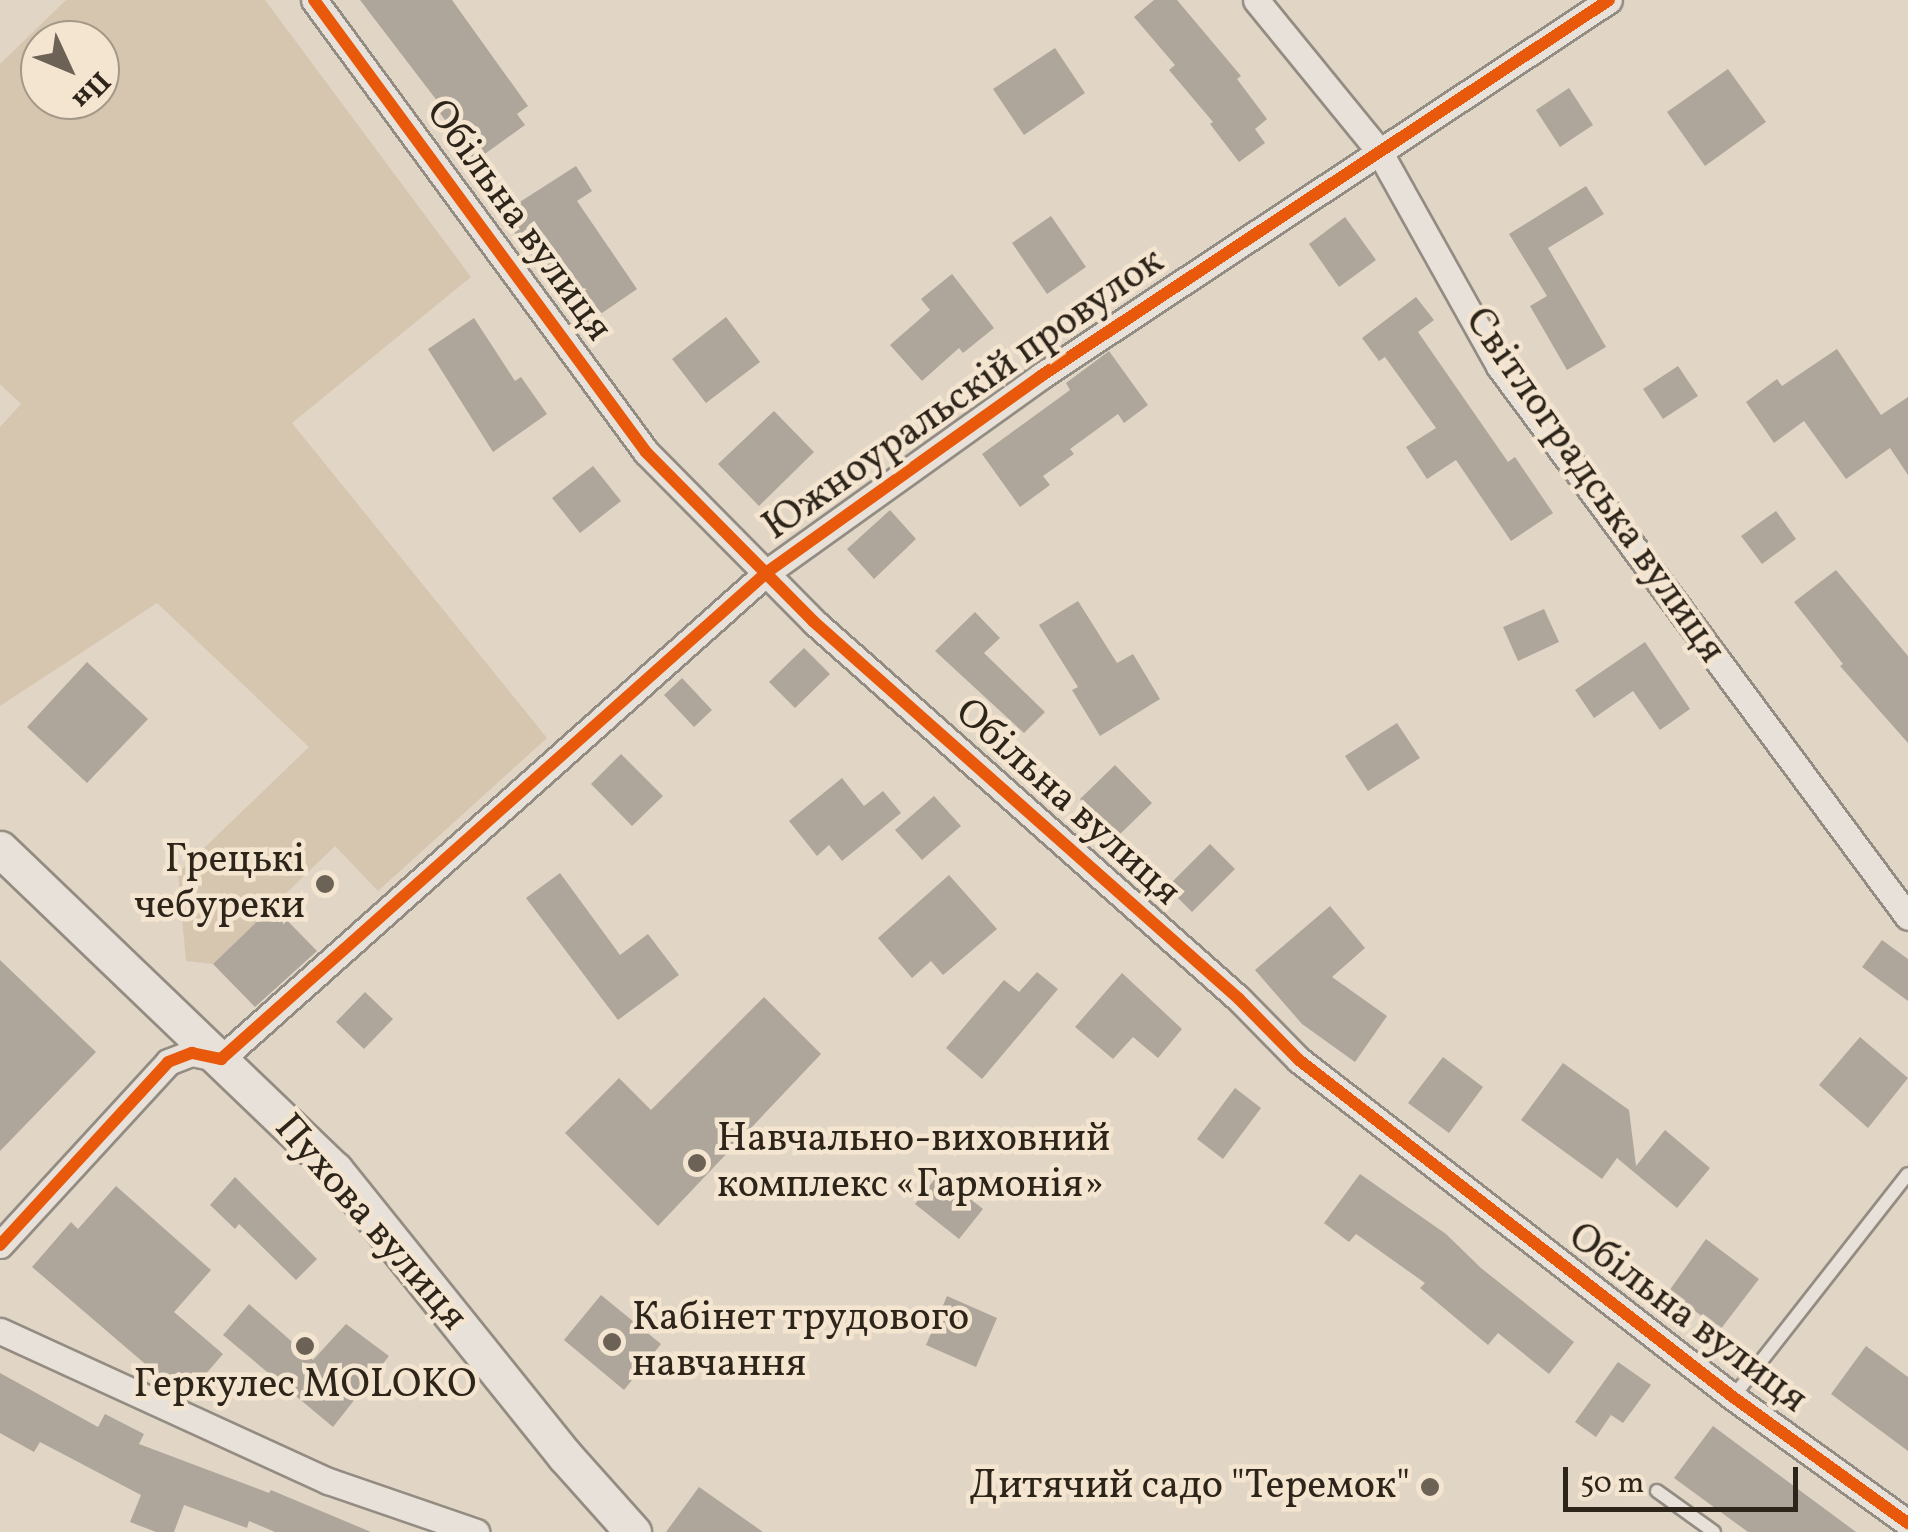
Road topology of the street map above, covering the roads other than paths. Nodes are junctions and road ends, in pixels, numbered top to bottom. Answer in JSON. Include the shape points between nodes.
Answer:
{"nodes":[{"id":1,"x":314,"y":0,"type":"edge"},
{"id":2,"x":1256,"y":0,"type":"edge"},
{"id":3,"x":1609,"y":0,"type":"edge"},
{"id":4,"x":1379,"y":152,"type":"junction"},
{"id":5,"x":766,"y":573,"type":"junction"},
{"id":6,"x":0,"y":849,"type":"edge"},
{"id":7,"x":1908,"y":916,"type":"edge"},
{"id":8,"x":221,"y":1059,"type":"junction"},
{"id":9,"x":1908,"y":1174,"type":"edge"},
{"id":10,"x":0,"y":1246,"type":"edge"},
{"id":11,"x":0,"y":1331,"type":"edge"},
{"id":12,"x":1733,"y":1397,"type":"junction"},
{"id":13,"x":1657,"y":1491,"type":"dead end"},
{"id":14,"x":1907,"y":1522,"type":"edge"},
{"id":15,"x":476,"y":1532,"type":"edge"},
{"id":16,"x":633,"y":1532,"type":"edge"},
{"id":17,"x":1714,"y":1532,"type":"edge"},
{"id":18,"x":1899,"y":1532,"type":"edge"}],
"edges":[{"from":1,"to":5,"type":"street","name":"Обільна вулиця","via":[[646,452]]},
{"from":2,"to":4,"type":"street","name":"Світлоградська вулиця"},
{"from":3,"to":4,"type":"street","name":"Южноуральскій провулок"},
{"from":4,"to":5,"type":"street","name":"Южноуральскій провулок","via":[[1040,376]]},
{"from":4,"to":7,"type":"street","name":"Світлоградська вулиця","via":[[1500,366]]},
{"from":5,"to":8,"type":"street","name":"Южноуральскій провулок"},
{"from":5,"to":12,"type":"street","name":"Обільна вулиця","via":[[1299,1060]]},
{"from":6,"to":8,"type":"main road","name":"Пухова вулиця"},
{"from":8,"to":10,"type":"street","via":[[192,1053],[168,1062]]},
{"from":8,"to":16,"type":"main road","name":"Пухова вулиця","via":[[335,1170]]},
{"from":9,"to":12,"type":"lane"},
{"from":11,"to":15,"type":"street","via":[[328,1482]]},
{"from":12,"to":14,"type":"street","name":"Обільна вулиця"},
{"from":13,"to":17,"type":"lane"},
{"from":14,"to":18,"type":"lane"}]}
